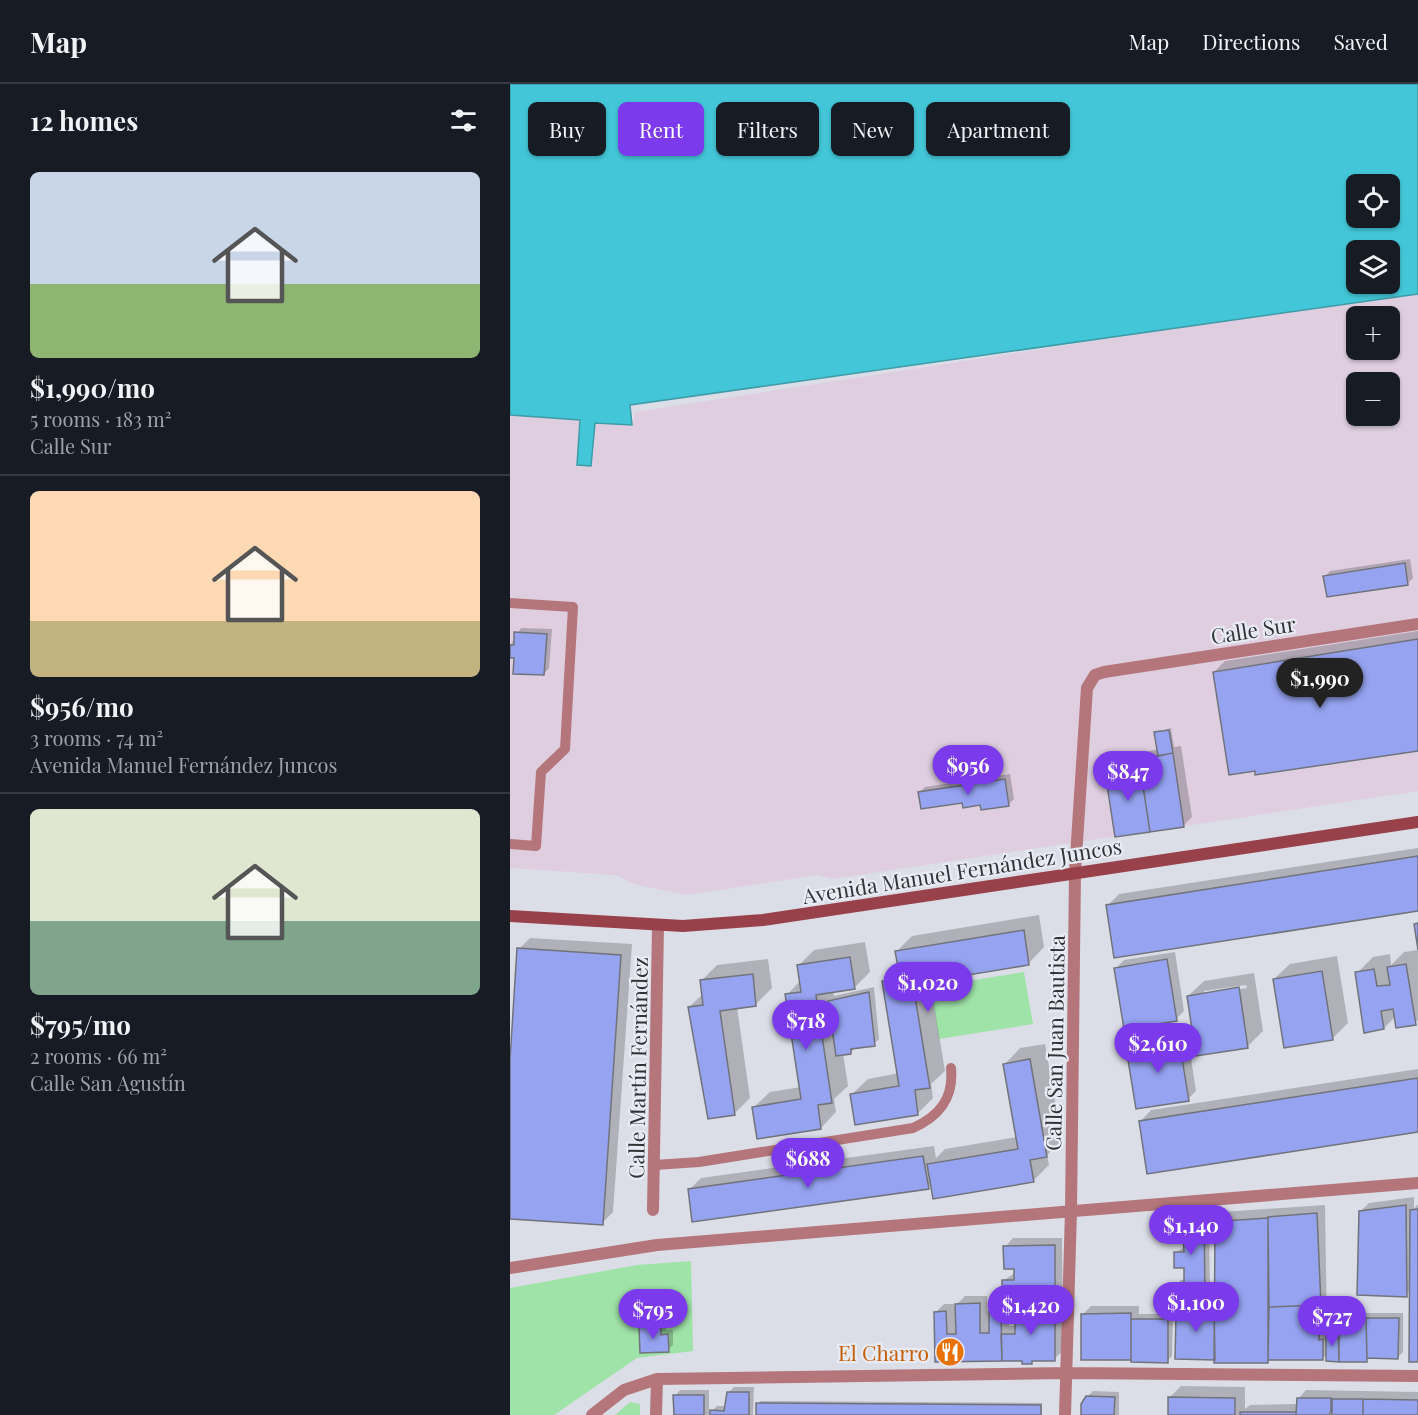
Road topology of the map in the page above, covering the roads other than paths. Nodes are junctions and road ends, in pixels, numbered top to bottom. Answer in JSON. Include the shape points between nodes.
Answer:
{"nodes":[{"id":1,"x":510,"y":603,"type":"edge"},
{"id":2,"x":1418,"y":624,"type":"edge"},
{"id":3,"x":1095,"y":675,"type":"joint"},
{"id":4,"x":1418,"y":822,"type":"edge"},
{"id":5,"x":510,"y":844,"type":"edge"},
{"id":6,"x":1075,"y":872,"type":"junction"},
{"id":7,"x":510,"y":916,"type":"edge"},
{"id":8,"x":658,"y":926,"type":"junction"},
{"id":9,"x":951,"y":1068,"type":"dead end"},
{"id":10,"x":655,"y":1165,"type":"junction"},
{"id":11,"x":1418,"y":1183,"type":"edge"},
{"id":12,"x":653,"y":1210,"type":"dead end"},
{"id":13,"x":1071,"y":1211,"type":"junction"},
{"id":14,"x":510,"y":1268,"type":"edge"},
{"id":15,"x":1066,"y":1373,"type":"junction"},
{"id":16,"x":1418,"y":1376,"type":"edge"},
{"id":17,"x":657,"y":1378,"type":"junction"},
{"id":18,"x":592,"y":1415,"type":"edge"},
{"id":19,"x":656,"y":1415,"type":"edge"},
{"id":20,"x":1065,"y":1415,"type":"edge"}],
"edges":[{"from":1,"to":5,"type":"lane","via":[[573,607],[565,749],[540,772],[536,846]]},
{"from":2,"to":3,"type":"street","name":"Calle Sur"},
{"from":3,"to":6,"type":"street","name":"Calle San Juan Bautista","via":[[1087,688]]},
{"from":4,"to":6,"type":"main road","name":"Avenida Manuel Fernández Juncos"},
{"from":6,"to":8,"type":"main road","name":"Avenida Manuel Fernández Juncos","via":[[763,920]]},
{"from":6,"to":13,"type":"street","name":"Calle San Juan Bautista"},
{"from":7,"to":8,"type":"main road","name":"Avenida Manuel Fernández Juncos"},
{"from":8,"to":10,"type":"street","name":"Calle Martín Fernández"},
{"from":9,"to":10,"type":"lane","via":[[952,1085],[946,1102],[931,1118],[913,1128],[699,1162]]},
{"from":10,"to":12,"type":"street","name":"Calle Martín Fernández"},
{"from":11,"to":13,"type":"street"},
{"from":13,"to":14,"type":"street","via":[[657,1245]]},
{"from":13,"to":15,"type":"street","name":"Calle San Juan Bautista"},
{"from":15,"to":16,"type":"street"},
{"from":15,"to":17,"type":"street"},
{"from":15,"to":20,"type":"street","name":"Calle San Juan Bautista"},
{"from":17,"to":18,"type":"street","via":[[624,1390]]},
{"from":17,"to":19,"type":"street"}]}
